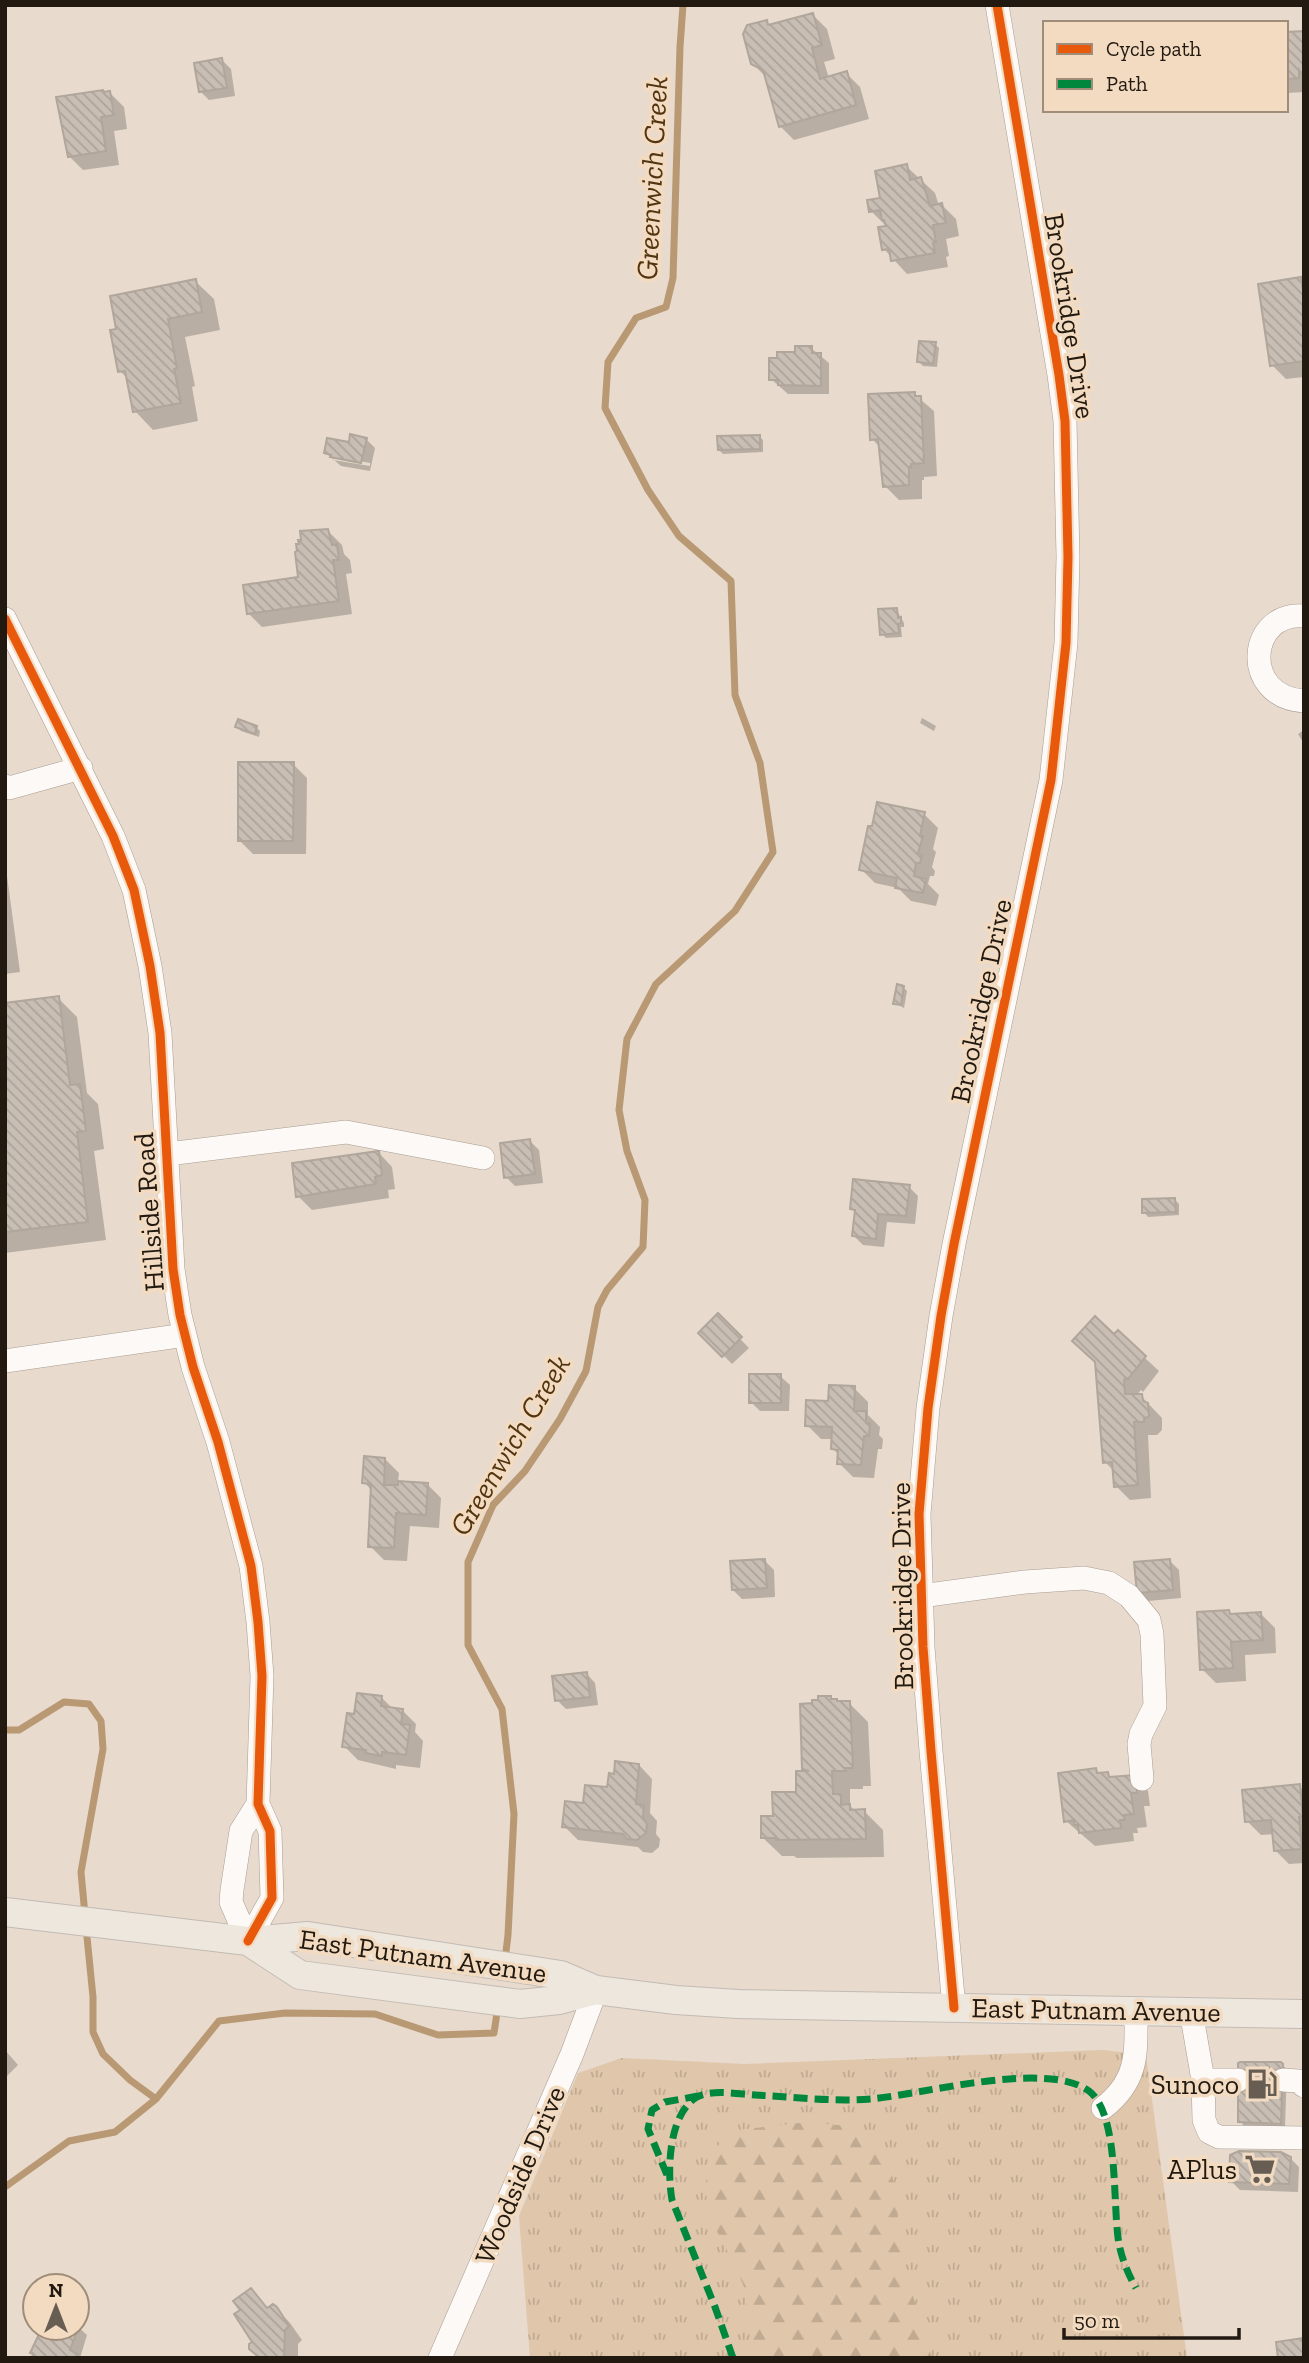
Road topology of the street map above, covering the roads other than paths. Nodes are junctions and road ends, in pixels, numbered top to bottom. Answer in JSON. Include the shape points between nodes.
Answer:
{"nodes":[{"id":1,"x":997,"y":5,"type":"edge"},
{"id":2,"x":1304,"y":616,"type":"edge"},
{"id":3,"x":5,"y":618,"type":"edge"},
{"id":4,"x":1304,"y":701,"type":"edge"},
{"id":5,"x":81,"y":768,"type":"junction"},
{"id":6,"x":5,"y":786,"type":"edge"},
{"id":7,"x":168,"y":1154,"type":"junction"},
{"id":8,"x":483,"y":1158,"type":"dead end"},
{"id":9,"x":185,"y":1335,"type":"junction"},
{"id":10,"x":5,"y":1361,"type":"edge"},
{"id":11,"x":921,"y":1596,"type":"junction"},
{"id":12,"x":1142,"y":1779,"type":"dead end"},
{"id":13,"x":258,"y":1804,"type":"junction"},
{"id":14,"x":5,"y":1912,"type":"edge"},
{"id":15,"x":248,"y":1941,"type":"junction"},
{"id":16,"x":596,"y":1990,"type":"junction"},
{"id":17,"x":954,"y":2008,"type":"junction"},
{"id":18,"x":1136,"y":2011,"type":"junction"},
{"id":19,"x":1191,"y":2011,"type":"junction"},
{"id":20,"x":1304,"y":2014,"type":"edge"},
{"id":21,"x":1203,"y":2080,"type":"junction"},
{"id":22,"x":1238,"y":2080,"type":"tunnel mouth"},
{"id":23,"x":1103,"y":2108,"type":"dead end"},
{"id":24,"x":1304,"y":2138,"type":"edge"},
{"id":25,"x":440,"y":2358,"type":"edge"}],
"edges":[{"from":1,"to":11,"type":"street","name":"Brookridge Drive","via":[[1065,421],[1066,643],[1051,780],[941,1315],[922,1465]]},
{"from":2,"to":4,"type":"street","via":[[1273,626],[1264,636],[1258,662],[1261,675],[1278,695]]},
{"from":3,"to":5,"type":"street","name":"Hillside Road"},
{"from":5,"to":6,"type":"street"},
{"from":5,"to":7,"type":"street","name":"Hillside Road","via":[[134,890],[160,1033]]},
{"from":7,"to":8,"type":"street","via":[[346,1132]]},
{"from":7,"to":9,"type":"street","name":"Hillside Road","via":[[173,1269]]},
{"from":9,"to":10,"type":"street"},
{"from":9,"to":13,"type":"street","name":"Hillside Road","via":[[251,1566],[262,1676]]},
{"from":11,"to":12,"type":"street","via":[[1084,1578],[1109,1583],[1129,1595],[1149,1620],[1152,1634],[1156,1706],[1139,1744]]},
{"from":11,"to":17,"type":"street","name":"Brookridge Drive"},
{"from":13,"to":15,"type":"street","name":"Hillside Road","via":[[270,1831],[272,1898]]},
{"from":13,"to":15,"type":"street","name":"Hillside Road","via":[[241,1831],[231,1902]]},
{"from":14,"to":15,"type":"main road","name":"East Putnam Avenue"},
{"from":15,"to":16,"type":"main road","name":"East Putnam Avenue","via":[[308,1936],[561,1975]]},
{"from":15,"to":16,"type":"main road","name":"East Putnam Avenue","via":[[300,1975],[520,2004]]},
{"from":16,"to":17,"type":"main road","name":"East Putnam Avenue","via":[[738,2004]]},
{"from":16,"to":25,"type":"street","name":"Woodside Drive"},
{"from":17,"to":18,"type":"main road","name":"East Putnam Avenue"},
{"from":18,"to":19,"type":"main road","name":"East Putnam Avenue"},
{"from":18,"to":23,"type":"street","via":[[1133,2070],[1118,2096]]},
{"from":19,"to":20,"type":"main road","name":"East Putnam Avenue"},
{"from":19,"to":21,"type":"street"},
{"from":21,"to":22,"type":"street"},
{"from":21,"to":24,"type":"street","via":[[1209,2132],[1219,2137]]}]}
